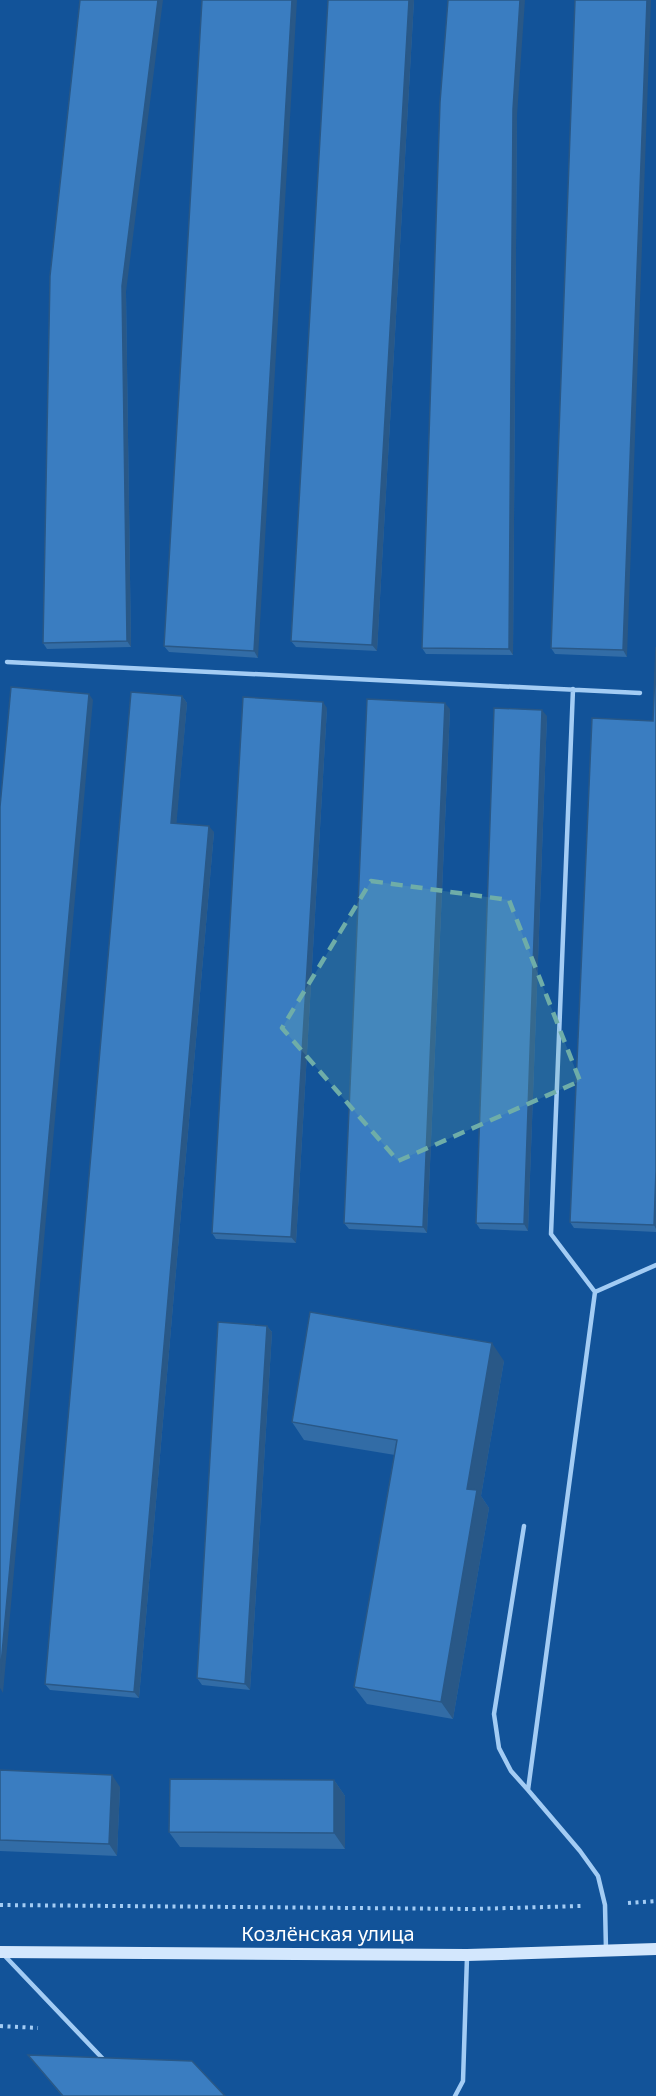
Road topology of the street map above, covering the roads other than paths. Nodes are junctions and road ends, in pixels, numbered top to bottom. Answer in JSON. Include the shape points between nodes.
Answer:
{"nodes":[{"id":1,"x":7,"y":662,"type":"dead end"},
{"id":2,"x":573,"y":689,"type":"junction"},
{"id":3,"x":640,"y":693,"type":"dead end"},
{"id":4,"x":656,"y":1265,"type":"edge"},
{"id":5,"x":595,"y":1292,"type":"junction"},
{"id":6,"x":524,"y":1526,"type":"dead end"},
{"id":7,"x":528,"y":1790,"type":"junction"},
{"id":8,"x":656,"y":1949,"type":"edge"},
{"id":9,"x":606,"y":1950,"type":"junction"},
{"id":10,"x":1,"y":1952,"type":"edge"},
{"id":11,"x":467,"y":1954,"type":"junction"},
{"id":12,"x":108,"y":2064,"type":"edge"},
{"id":13,"x":454,"y":2096,"type":"edge"}],
"edges":[{"from":1,"to":2,"type":"lane"},
{"from":2,"to":3,"type":"lane"},
{"from":2,"to":5,"type":"lane","via":[[551,1234]]},
{"from":4,"to":5,"type":"lane"},
{"from":5,"to":7,"type":"lane"},
{"from":6,"to":7,"type":"lane","via":[[495,1714],[499,1748],[511,1771]]},
{"from":7,"to":9,"type":"lane","via":[[598,1876],[605,1905]]},
{"from":8,"to":9,"type":"street","name":"Козлёнская улица"},
{"from":9,"to":11,"type":"street","name":"Козлёнская улица"},
{"from":10,"to":11,"type":"street","name":"Козлёнская улица"},
{"from":10,"to":12,"type":"lane"},
{"from":11,"to":13,"type":"lane","via":[[463,2081]]}]}
